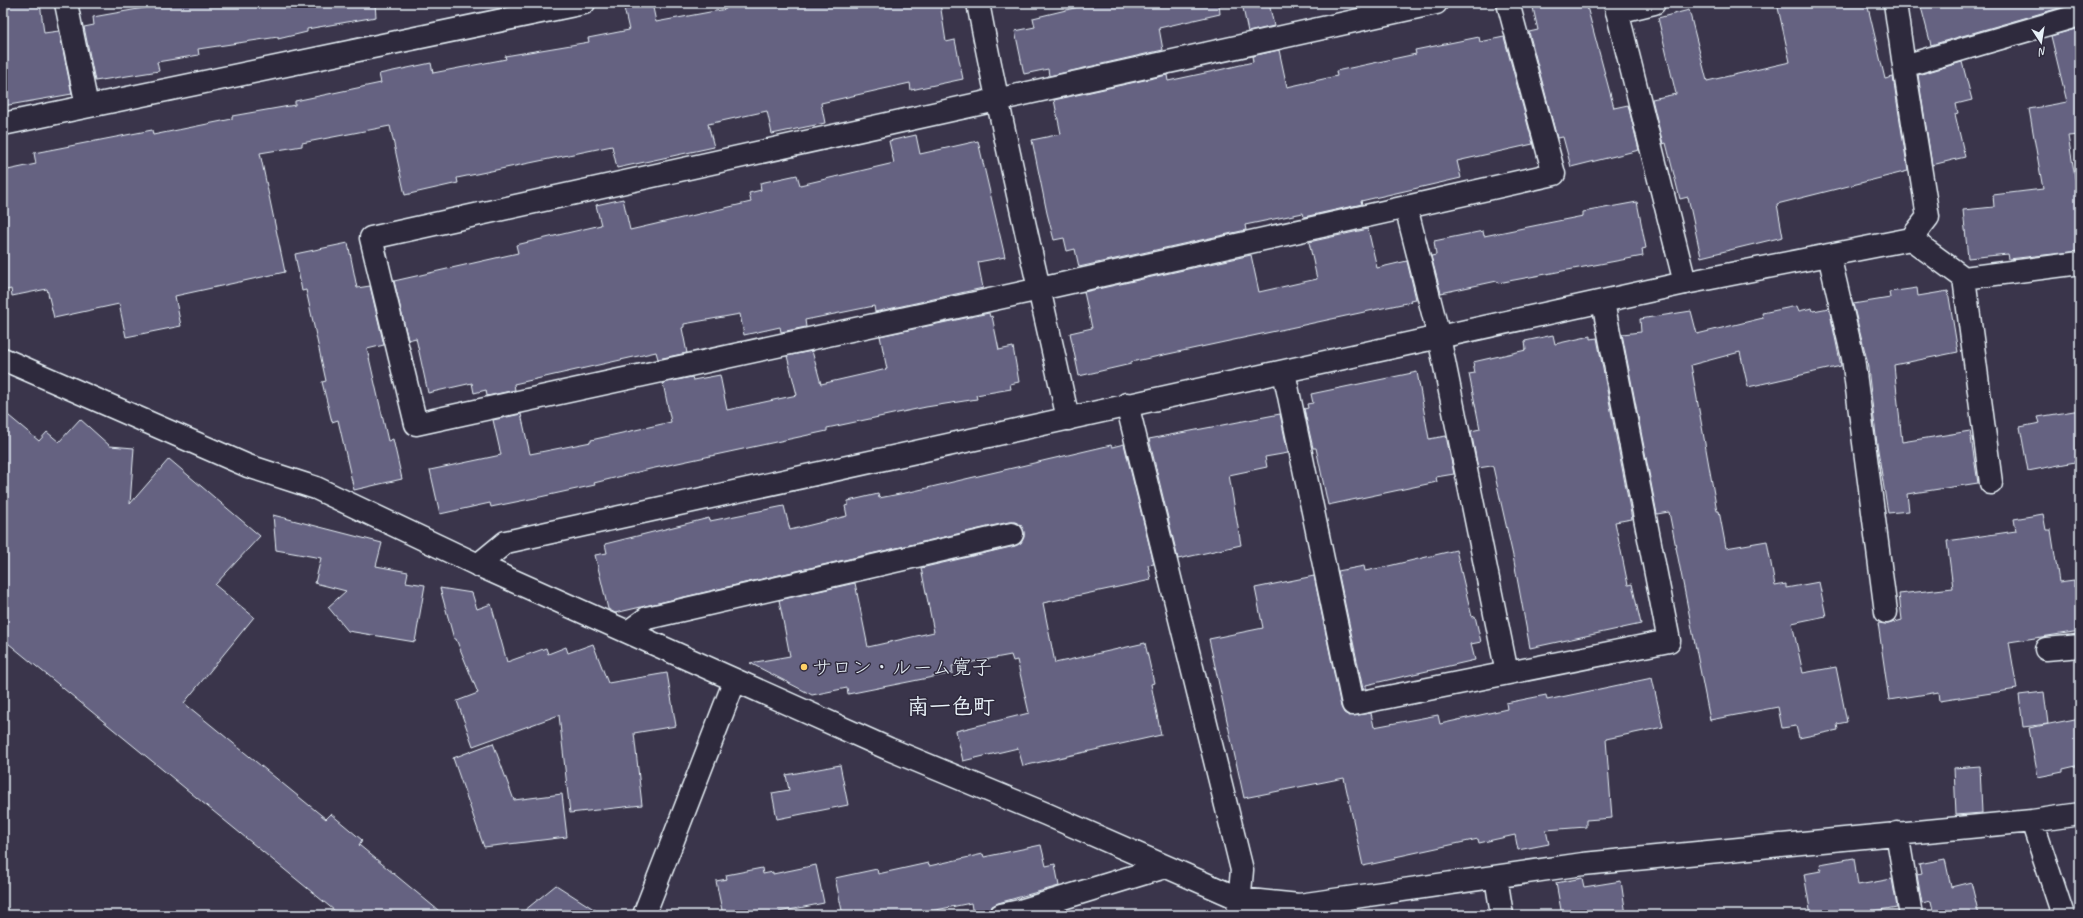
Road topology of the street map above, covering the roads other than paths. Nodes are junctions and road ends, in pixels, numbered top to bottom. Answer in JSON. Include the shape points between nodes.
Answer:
{"nodes":[{"id":1,"x":66,"y":3,"type":"edge"},
{"id":2,"x":584,"y":3,"type":"edge"},
{"id":3,"x":978,"y":3,"type":"edge"},
{"id":4,"x":1436,"y":3,"type":"edge"},
{"id":5,"x":1508,"y":3,"type":"edge"},
{"id":6,"x":1654,"y":3,"type":"edge"},
{"id":7,"x":1895,"y":3,"type":"edge"},
{"id":8,"x":1616,"y":7,"type":"edge"},
{"id":9,"x":2080,"y":15,"type":"edge"},
{"id":10,"x":1904,"y":66,"type":"junction"},
{"id":11,"x":997,"y":101,"type":"junction"},
{"id":12,"x":88,"y":106,"type":"junction"},
{"id":13,"x":3,"y":124,"type":"edge"},
{"id":14,"x":1406,"y":207,"type":"junction"},
{"id":15,"x":1911,"y":239,"type":"junction"},
{"id":16,"x":1829,"y":255,"type":"junction"},
{"id":17,"x":2080,"y":263,"type":"edge"},
{"id":18,"x":1964,"y":278,"type":"junction"},
{"id":19,"x":1684,"y":283,"type":"junction"},
{"id":20,"x":1040,"y":289,"type":"junction"},
{"id":21,"x":1603,"y":302,"type":"junction"},
{"id":22,"x":1439,"y":337,"type":"junction"},
{"id":23,"x":3,"y":359,"type":"edge"},
{"id":24,"x":1284,"y":372,"type":"junction"},
{"id":25,"x":1127,"y":404,"type":"junction"},
{"id":26,"x":1068,"y":419,"type":"junction"},
{"id":27,"x":1991,"y":483,"type":"dead end"},
{"id":28,"x":1012,"y":534,"type":"dead end"},
{"id":29,"x":478,"y":565,"type":"junction"},
{"id":30,"x":1886,"y":612,"type":"dead end"},
{"id":31,"x":628,"y":632,"type":"junction"},
{"id":32,"x":2080,"y":646,"type":"edge"},
{"id":33,"x":2046,"y":649,"type":"dead end"},
{"id":34,"x":1507,"y":672,"type":"junction"},
{"id":35,"x":735,"y":680,"type":"junction"},
{"id":36,"x":2080,"y":814,"type":"edge"},
{"id":37,"x":2032,"y":821,"type":"junction"},
{"id":38,"x":1896,"y":833,"type":"junction"},
{"id":39,"x":1165,"y":867,"type":"junction"},
{"id":40,"x":1496,"y":877,"type":"junction"},
{"id":41,"x":1239,"y":907,"type":"edge"},
{"id":42,"x":646,"y":909,"type":"edge"},
{"id":43,"x":1000,"y":915,"type":"edge"},
{"id":44,"x":1502,"y":915,"type":"edge"},
{"id":45,"x":1911,"y":915,"type":"edge"},
{"id":46,"x":2063,"y":915,"type":"edge"}],
"edges":[{"from":1,"to":12,"type":"street"},
{"from":2,"to":12,"type":"street"},
{"from":3,"to":11,"type":"street"},
{"from":4,"to":11,"type":"street"},
{"from":5,"to":14,"type":"street","via":[[1554,174]]},
{"from":6,"to":8,"type":"street"},
{"from":7,"to":10,"type":"street"},
{"from":8,"to":19,"type":"street"},
{"from":9,"to":10,"type":"street"},
{"from":10,"to":15,"type":"street","via":[[1928,217]]},
{"from":11,"to":20,"type":"street"},
{"from":11,"to":20,"type":"street","via":[[371,238],[416,424]]},
{"from":12,"to":13,"type":"street"},
{"from":14,"to":20,"type":"street"},
{"from":14,"to":22,"type":"street"},
{"from":15,"to":16,"type":"street"},
{"from":15,"to":18,"type":"street"},
{"from":16,"to":19,"type":"street"},
{"from":16,"to":30,"type":"street","via":[[1853,358]]},
{"from":17,"to":18,"type":"street"},
{"from":18,"to":27,"type":"street"},
{"from":19,"to":21,"type":"street"},
{"from":20,"to":26,"type":"street"},
{"from":21,"to":22,"type":"street"},
{"from":21,"to":34,"type":"street","via":[[1670,641]]},
{"from":22,"to":24,"type":"street"},
{"from":22,"to":34,"type":"street"},
{"from":23,"to":29,"type":"street","via":[[248,466],[316,488]]},
{"from":24,"to":25,"type":"street"},
{"from":24,"to":34,"type":"street","via":[[1353,704]]},
{"from":25,"to":26,"type":"street"},
{"from":25,"to":41,"type":"street","via":[[1242,870]]},
{"from":26,"to":29,"type":"street","via":[[506,542]]},
{"from":28,"to":31,"type":"street","via":[[647,618]]},
{"from":29,"to":31,"type":"street"},
{"from":31,"to":35,"type":"street"},
{"from":32,"to":33,"type":"street"},
{"from":35,"to":39,"type":"street"},
{"from":35,"to":42,"type":"street"},
{"from":36,"to":37,"type":"street"},
{"from":37,"to":38,"type":"street"},
{"from":37,"to":46,"type":"street"},
{"from":38,"to":40,"type":"street","via":[[1583,864]]},
{"from":38,"to":45,"type":"street"},
{"from":39,"to":41,"type":"street"},
{"from":39,"to":43,"type":"street"},
{"from":40,"to":41,"type":"street","via":[[1299,905]]},
{"from":40,"to":44,"type":"street"}]}
